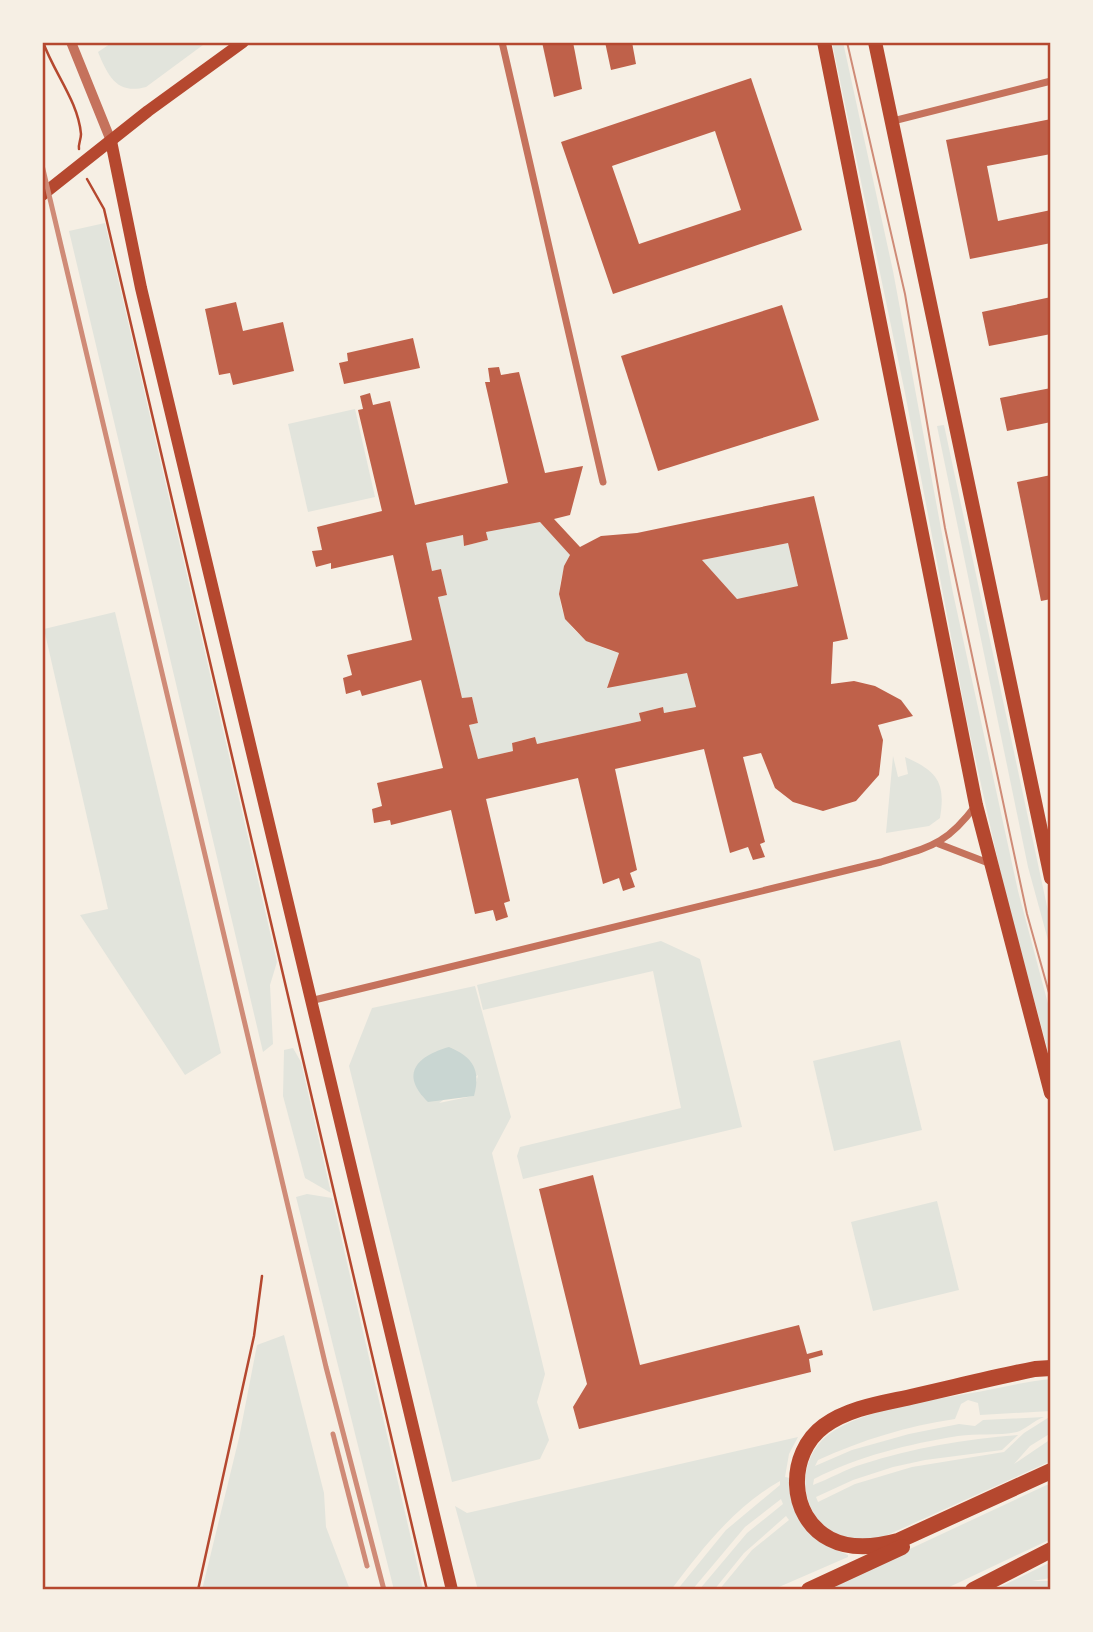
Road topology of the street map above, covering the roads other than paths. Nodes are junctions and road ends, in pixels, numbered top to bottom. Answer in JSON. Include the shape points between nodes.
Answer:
{"nodes":[{"id":1,"x":71,"y":42,"type":"edge"},
{"id":2,"x":243,"y":42,"type":"edge"},
{"id":3,"x":502,"y":42,"type":"edge"},
{"id":4,"x":824,"y":42,"type":"edge"},
{"id":5,"x":875,"y":42,"type":"edge"},
{"id":6,"x":1051,"y":81,"type":"edge"},
{"id":7,"x":894,"y":121,"type":"junction"},
{"id":8,"x":111,"y":141,"type":"junction"},
{"id":9,"x":42,"y":195,"type":"edge"},
{"id":10,"x":603,"y":482,"type":"dead end"},
{"id":11,"x":976,"y":805,"type":"junction"},
{"id":12,"x":939,"y":844,"type":"junction"},
{"id":13,"x":991,"y":864,"type":"junction"},
{"id":14,"x":1051,"y":878,"type":"edge"},
{"id":15,"x":310,"y":1001,"type":"junction"},
{"id":16,"x":1051,"y":1093,"type":"edge"},
{"id":17,"x":1051,"y":1368,"type":"edge"},
{"id":18,"x":1051,"y":1471,"type":"edge"},
{"id":19,"x":990,"y":1500,"type":"junction"},
{"id":20,"x":1051,"y":1550,"type":"edge"},
{"id":21,"x":979,"y":1587,"type":"edge"},
{"id":22,"x":452,"y":1590,"type":"edge"},
{"id":23,"x":809,"y":1590,"type":"edge"},
{"id":24,"x":967,"y":1590,"type":"edge"}],
"edges":[{"from":1,"to":8,"type":"street"},
{"from":2,"to":8,"type":"main road"},
{"from":3,"to":10,"type":"street"},
{"from":4,"to":11,"type":"main road"},
{"from":5,"to":7,"type":"main road"},
{"from":6,"to":7,"type":"street"},
{"from":7,"to":14,"type":"main road"},
{"from":8,"to":9,"type":"main road"},
{"from":8,"to":15,"type":"main road","via":[[144,301]]},
{"from":11,"to":12,"type":"street"},
{"from":11,"to":13,"type":"main road"},
{"from":12,"to":13,"type":"street"},
{"from":12,"to":15,"type":"street"},
{"from":13,"to":16,"type":"main road"},
{"from":15,"to":22,"type":"main road"},
{"from":17,"to":19,"type":"highway","via":[[892,1401],[838,1418],[808,1442],[797,1466],[796,1494],[807,1517],[829,1539],[856,1547],[898,1541]]},
{"from":18,"to":19,"type":"highway"},
{"from":19,"to":23,"type":"highway"},
{"from":20,"to":21,"type":"highway"},
{"from":21,"to":24,"type":"highway"}]}
